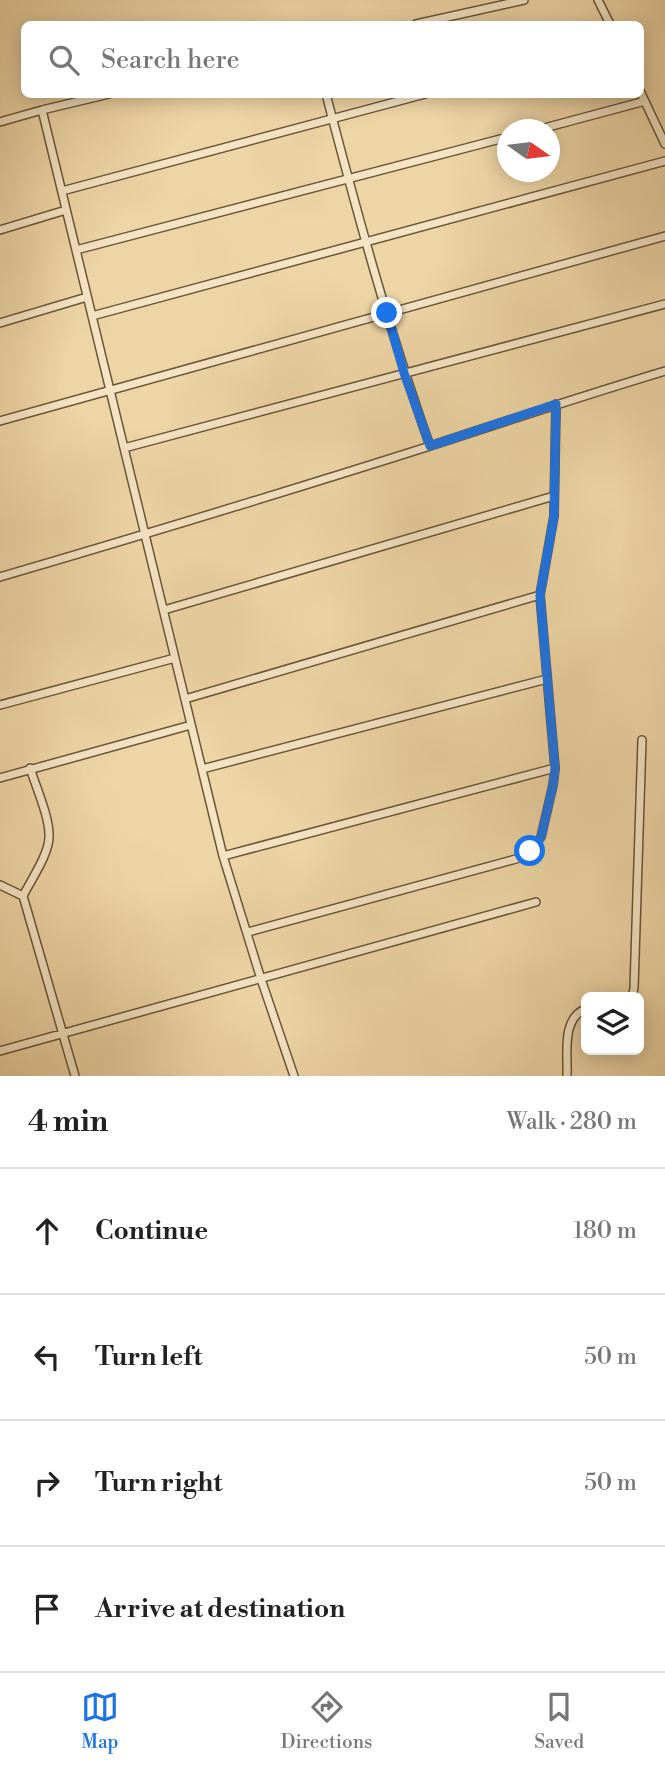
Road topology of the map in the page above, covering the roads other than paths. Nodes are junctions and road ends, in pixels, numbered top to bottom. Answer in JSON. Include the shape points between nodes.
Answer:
{"nodes":[{"id":1,"x":524,"y":0,"type":"edge"},
{"id":2,"x":598,"y":0,"type":"edge"},
{"id":3,"x":430,"y":21,"type":"edge"},
{"id":4,"x":608,"y":21,"type":"edge"},
{"id":5,"x":92,"y":98,"type":"edge"},
{"id":6,"x":327,"y":98,"type":"edge"},
{"id":7,"x":410,"y":98,"type":"edge"},
{"id":8,"x":643,"y":98,"type":"edge"},
{"id":9,"x":645,"y":102,"type":"junction"},
{"id":10,"x":42,"y":110,"type":"junction"},
{"id":11,"x":332,"y":119,"type":"junction"},
{"id":12,"x":0,"y":122,"type":"edge"},
{"id":13,"x":560,"y":124,"type":"edge"},
{"id":14,"x":497,"y":140,"type":"edge"},
{"id":15,"x":665,"y":144,"type":"edge"},
{"id":16,"x":665,"y":162,"type":"edge"},
{"id":17,"x":348,"y":179,"type":"junction"},
{"id":18,"x":62,"y":191,"type":"junction"},
{"id":19,"x":66,"y":210,"type":"junction"},
{"id":20,"x":0,"y":230,"type":"edge"},
{"id":21,"x":665,"y":236,"type":"edge"},
{"id":22,"x":366,"y":242,"type":"junction"},
{"id":23,"x":76,"y":250,"type":"junction"},
{"id":24,"x":88,"y":297,"type":"junction"},
{"id":25,"x":665,"y":304,"type":"edge"},
{"id":26,"x":387,"y":313,"type":"junction"},
{"id":27,"x":92,"y":316,"type":"junction"},
{"id":28,"x":0,"y":323,"type":"edge"},
{"id":29,"x":665,"y":371,"type":"edge"},
{"id":30,"x":404,"y":373,"type":"junction"},
{"id":31,"x":110,"y":390,"type":"junction"},
{"id":32,"x":556,"y":404,"type":"junction"},
{"id":33,"x":0,"y":421,"type":"edge"},
{"id":34,"x":430,"y":446,"type":"junction"},
{"id":35,"x":124,"y":448,"type":"junction"},
{"id":36,"x":554,"y":496,"type":"junction"},
{"id":37,"x":145,"y":535,"type":"junction"},
{"id":38,"x":0,"y":577,"type":"edge"},
{"id":39,"x":540,"y":595,"type":"junction"},
{"id":40,"x":164,"y":610,"type":"junction"},
{"id":41,"x":175,"y":658,"type":"junction"},
{"id":42,"x":547,"y":679,"type":"junction"},
{"id":43,"x":185,"y":699,"type":"junction"},
{"id":44,"x":0,"y":705,"type":"edge"},
{"id":45,"x":191,"y":725,"type":"junction"},
{"id":46,"x":642,"y":740,"type":"dead end"},
{"id":47,"x":30,"y":768,"type":"junction"},
{"id":48,"x":555,"y":768,"type":"junction"},
{"id":49,"x":202,"y":769,"type":"junction"},
{"id":50,"x":0,"y":778,"type":"edge"},
{"id":51,"x":223,"y":856,"type":"junction"},
{"id":52,"x":0,"y":885,"type":"edge"},
{"id":53,"x":23,"y":896,"type":"junction"},
{"id":54,"x":536,"y":902,"type":"dead end"},
{"id":55,"x":248,"y":932,"type":"junction"},
{"id":56,"x":261,"y":979,"type":"junction"},
{"id":57,"x":633,"y":992,"type":"edge"},
{"id":58,"x":581,"y":1011,"type":"edge"},
{"id":59,"x":63,"y":1034,"type":"junction"},
{"id":60,"x":0,"y":1051,"type":"edge"},
{"id":61,"x":75,"y":1076,"type":"edge"},
{"id":62,"x":294,"y":1076,"type":"edge"},
{"id":63,"x":567,"y":1076,"type":"edge"}],
"edges":[{"from":1,"to":3,"type":"lane"},
{"from":2,"to":4,"type":"lane"},
{"from":5,"to":10,"type":"lane"},
{"from":6,"to":11,"type":"lane"},
{"from":7,"to":11,"type":"lane"},
{"from":8,"to":9,"type":"lane"},
{"from":9,"to":13,"type":"lane"},
{"from":9,"to":15,"type":"lane"},
{"from":10,"to":12,"type":"lane"},
{"from":10,"to":18,"type":"lane"},
{"from":11,"to":17,"type":"lane"},
{"from":11,"to":18,"type":"lane"},
{"from":14,"to":17,"type":"lane"},
{"from":16,"to":22,"type":"lane"},
{"from":17,"to":22,"type":"lane"},
{"from":17,"to":23,"type":"lane"},
{"from":18,"to":19,"type":"lane"},
{"from":19,"to":20,"type":"lane"},
{"from":19,"to":23,"type":"lane"},
{"from":21,"to":26,"type":"lane"},
{"from":22,"to":26,"type":"lane"},
{"from":22,"to":27,"type":"lane"},
{"from":23,"to":24,"type":"lane"},
{"from":24,"to":27,"type":"lane"},
{"from":24,"to":28,"type":"lane"},
{"from":25,"to":30,"type":"lane"},
{"from":26,"to":30,"type":"lane"},
{"from":26,"to":31,"type":"lane"},
{"from":27,"to":31,"type":"lane"},
{"from":29,"to":32,"type":"lane"},
{"from":30,"to":34,"type":"lane"},
{"from":30,"to":35,"type":"lane"},
{"from":31,"to":33,"type":"lane"},
{"from":31,"to":35,"type":"lane"},
{"from":32,"to":34,"type":"lane"},
{"from":32,"to":36,"type":"lane"},
{"from":34,"to":37,"type":"lane"},
{"from":35,"to":37,"type":"lane"},
{"from":36,"to":39,"type":"lane"},
{"from":36,"to":40,"type":"lane"},
{"from":37,"to":38,"type":"lane"},
{"from":37,"to":40,"type":"lane"},
{"from":39,"to":42,"type":"lane"},
{"from":39,"to":43,"type":"lane"},
{"from":40,"to":41,"type":"lane"},
{"from":41,"to":43,"type":"lane"},
{"from":41,"to":44,"type":"lane"},
{"from":42,"to":48,"type":"lane"},
{"from":42,"to":49,"type":"lane"},
{"from":43,"to":45,"type":"lane"},
{"from":45,"to":47,"type":"lane"},
{"from":45,"to":49,"type":"lane"},
{"from":46,"to":57,"type":"lane"},
{"from":47,"to":50,"type":"lane"},
{"from":47,"to":53,"type":"lane","via":[[50,839]]},
{"from":48,"to":51,"type":"lane"},
{"from":48,"to":55,"type":"lane","via":[[541,837],[516,859]]},
{"from":49,"to":51,"type":"lane"},
{"from":51,"to":55,"type":"lane"},
{"from":52,"to":53,"type":"lane"},
{"from":53,"to":59,"type":"lane"},
{"from":54,"to":56,"type":"lane"},
{"from":55,"to":56,"type":"lane"},
{"from":56,"to":59,"type":"lane"},
{"from":56,"to":62,"type":"lane"},
{"from":58,"to":63,"type":"lane","via":[[568,1028]]},
{"from":59,"to":60,"type":"lane"},
{"from":59,"to":61,"type":"lane"}]}
